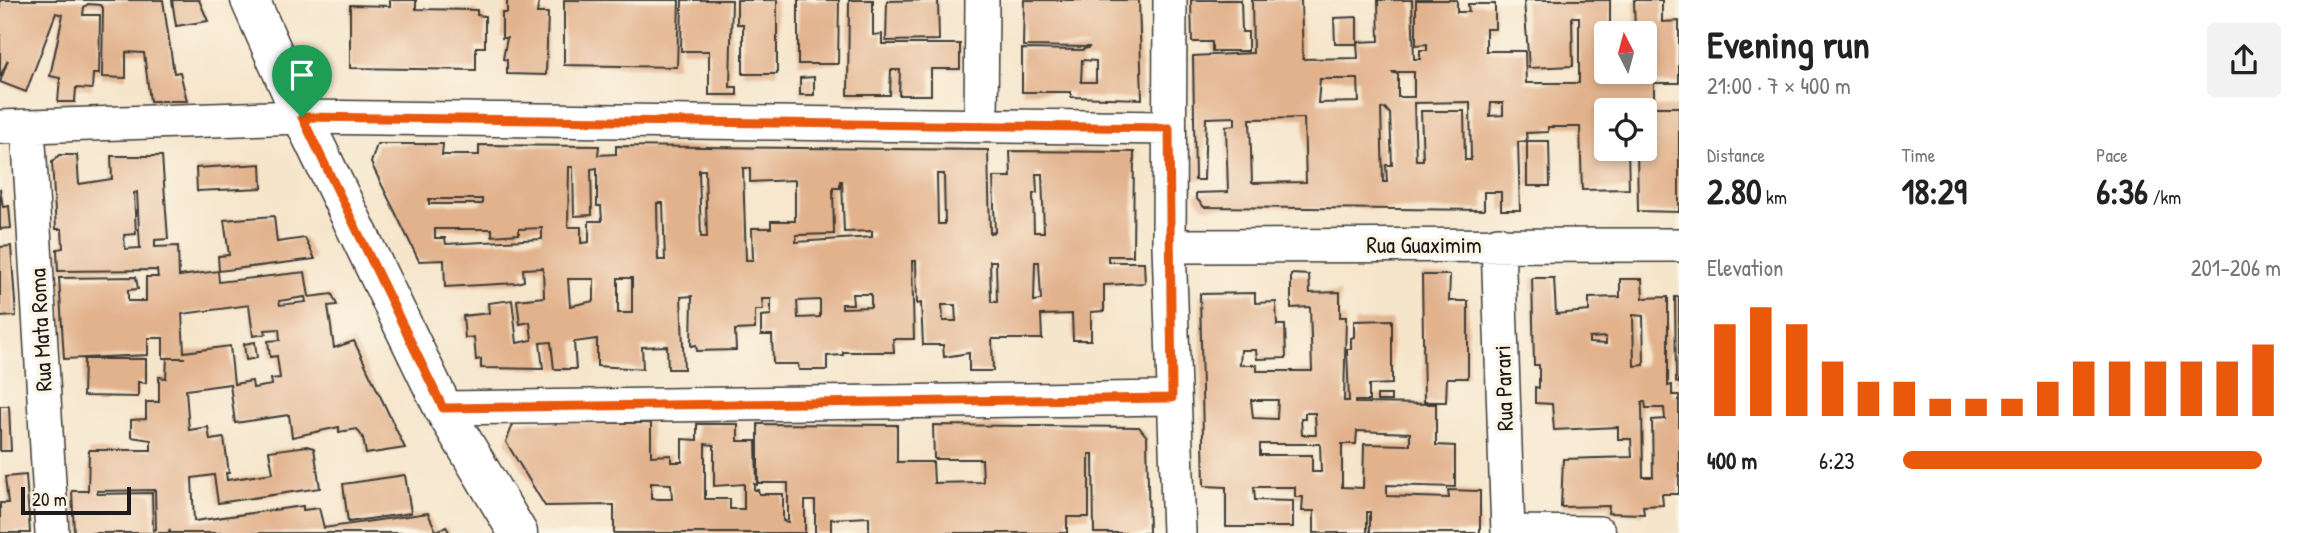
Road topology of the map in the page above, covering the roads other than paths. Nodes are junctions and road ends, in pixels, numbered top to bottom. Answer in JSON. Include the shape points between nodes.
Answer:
{"nodes":[{"id":1,"x":250,"y":0,"type":"edge"},
{"id":2,"x":982,"y":0,"type":"edge"},
{"id":3,"x":1170,"y":0,"type":"edge"},
{"id":4,"x":302,"y":117,"type":"junction"},
{"id":5,"x":981,"y":124,"type":"junction"},
{"id":6,"x":14,"y":127,"type":"edge"},
{"id":7,"x":1169,"y":128,"type":"junction"},
{"id":8,"x":1498,"y":243,"type":"junction"},
{"id":9,"x":1679,"y":245,"type":"edge"},
{"id":10,"x":1169,"y":246,"type":"junction"},
{"id":11,"x":1172,"y":398,"type":"junction"},
{"id":12,"x":443,"y":408,"type":"junction"},
{"id":13,"x":1508,"y":532,"type":"edge"},
{"id":14,"x":52,"y":533,"type":"edge"},
{"id":15,"x":518,"y":533,"type":"edge"},
{"id":16,"x":1179,"y":533,"type":"edge"},
{"id":17,"x":1599,"y":533,"type":"edge"}],
"edges":[{"from":1,"to":4,"type":"street"},
{"from":2,"to":5,"type":"street"},
{"from":3,"to":7,"type":"street"},
{"from":4,"to":5,"type":"street"},
{"from":4,"to":6,"type":"street"},
{"from":4,"to":12,"type":"street"},
{"from":5,"to":7,"type":"street"},
{"from":6,"to":14,"type":"street","name":"Rua Mata Roma"},
{"from":7,"to":10,"type":"street"},
{"from":8,"to":9,"type":"street","name":"Rua Guaximim"},
{"from":8,"to":10,"type":"street","name":"Rua Guaximim"},
{"from":8,"to":13,"type":"street","name":"Rua Parari"},
{"from":10,"to":11,"type":"street"},
{"from":11,"to":12,"type":"street"},
{"from":11,"to":16,"type":"street"},
{"from":12,"to":15,"type":"street"},
{"from":13,"to":17,"type":"street"}]}
